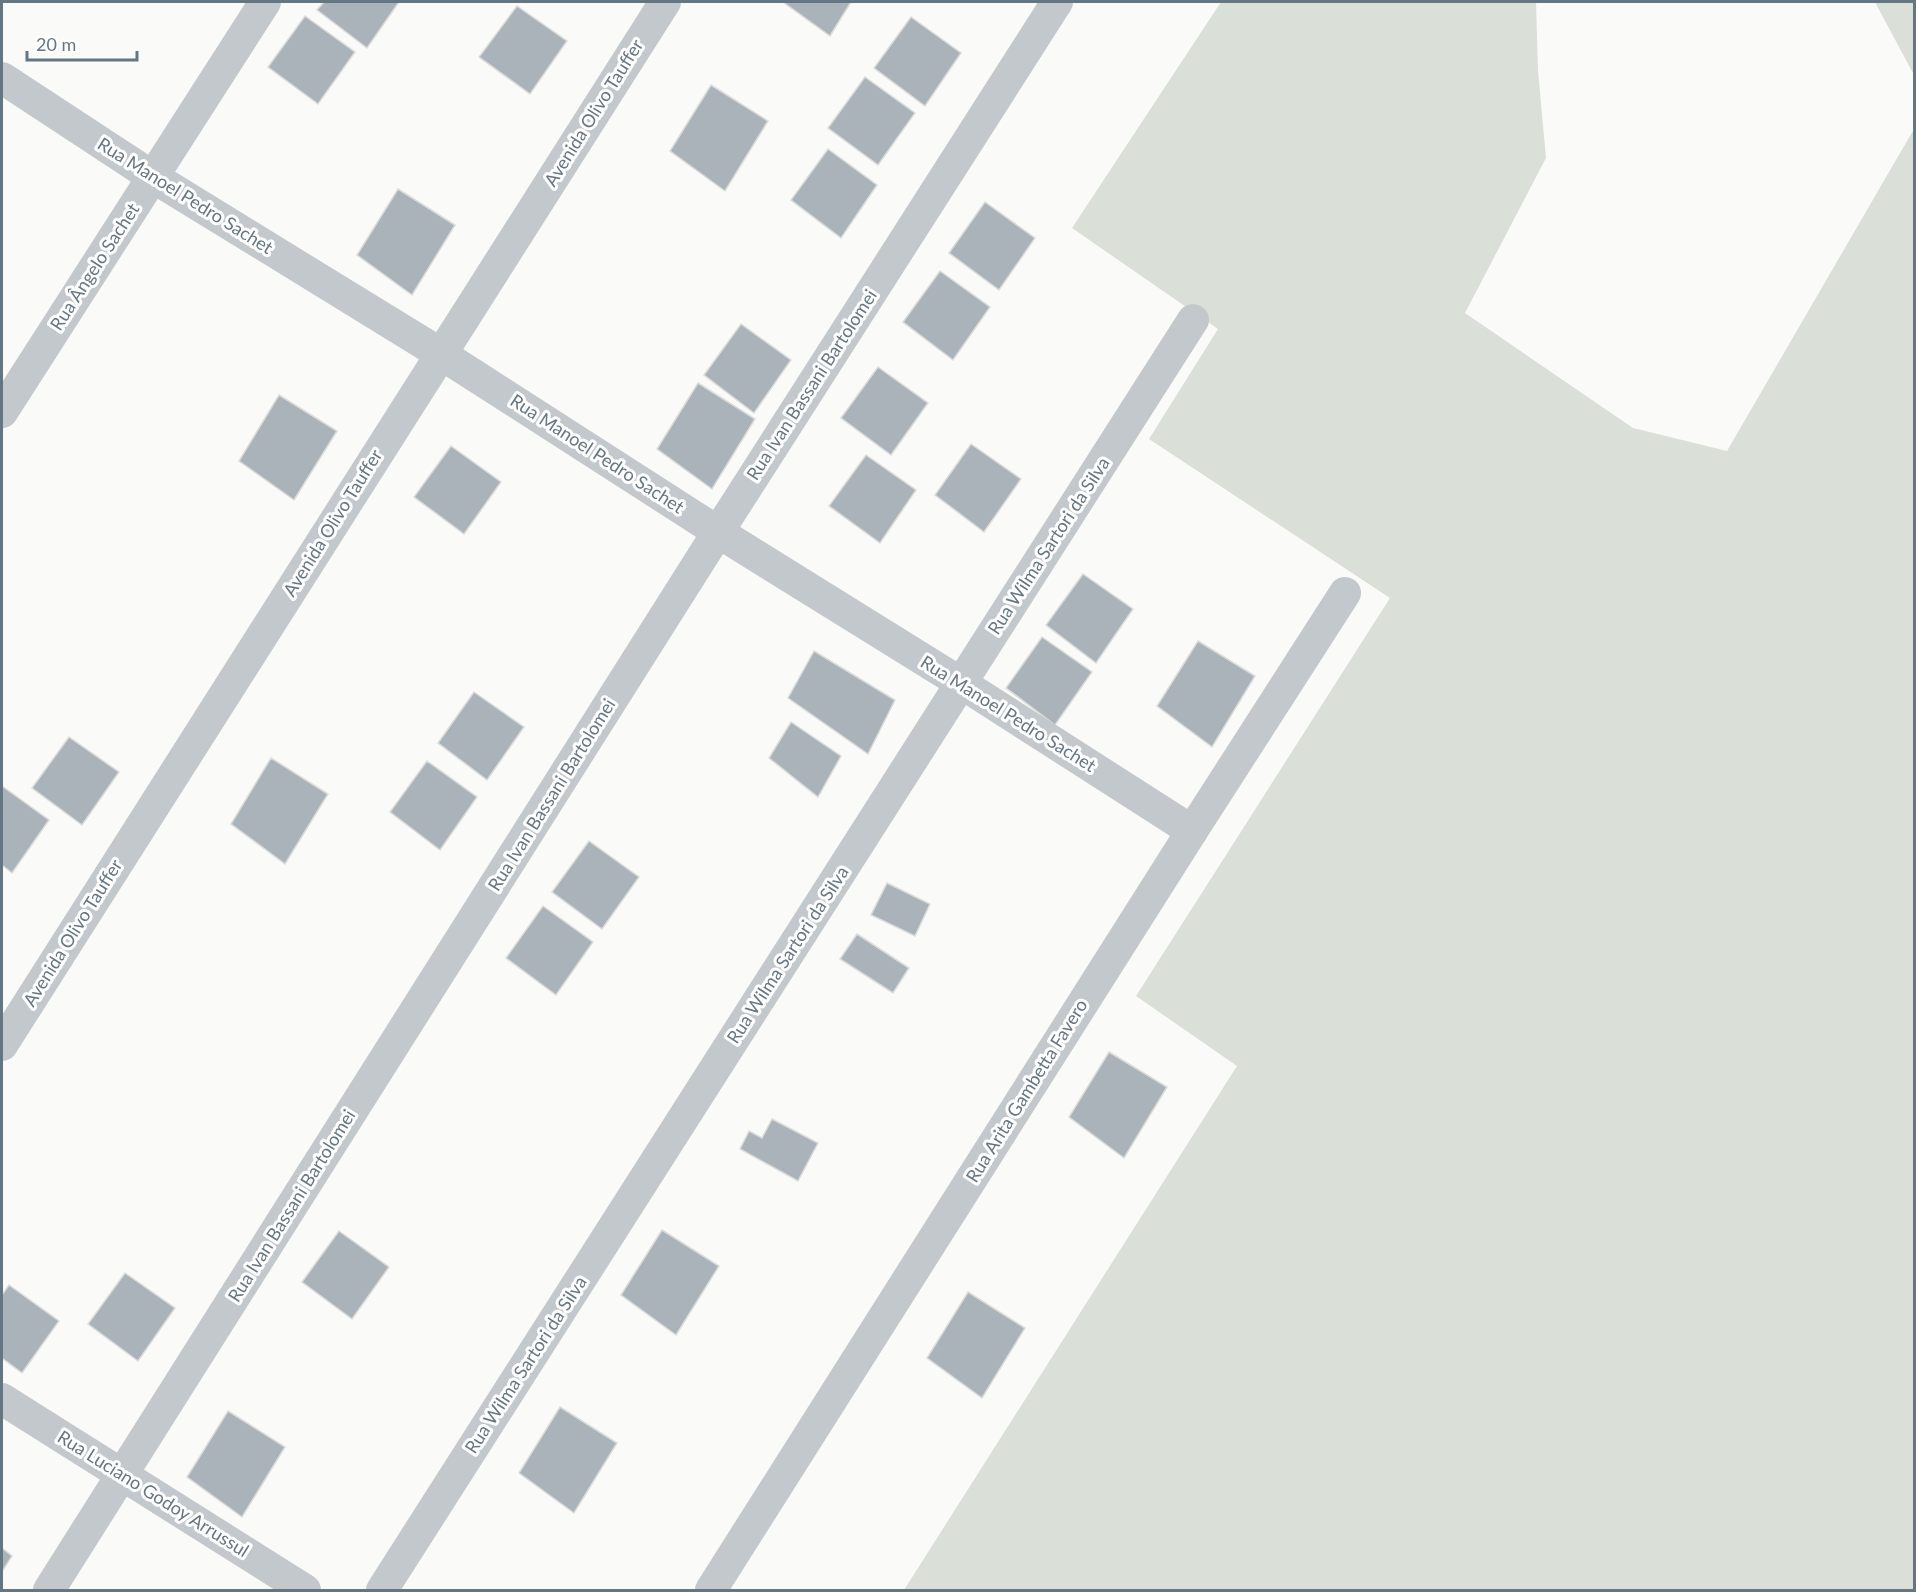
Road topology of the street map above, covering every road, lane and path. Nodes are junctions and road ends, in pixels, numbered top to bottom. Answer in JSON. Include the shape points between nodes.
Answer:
{"nodes":[{"id":1,"x":265,"y":2,"type":"edge"},
{"id":2,"x":665,"y":2,"type":"edge"},
{"id":3,"x":1057,"y":2,"type":"edge"},
{"id":4,"x":2,"y":78,"type":"edge"},
{"id":5,"x":153,"y":177,"type":"junction"},
{"id":6,"x":1193,"y":320,"type":"dead end"},
{"id":7,"x":441,"y":354,"type":"junction"},
{"id":8,"x":2,"y":412,"type":"edge"},
{"id":9,"x":718,"y":532,"type":"junction"},
{"id":10,"x":1345,"y":593,"type":"dead end"},
{"id":11,"x":961,"y":683,"type":"junction"},
{"id":12,"x":1192,"y":831,"type":"junction"},
{"id":13,"x":2,"y":1045,"type":"edge"},
{"id":14,"x":2,"y":1399,"type":"edge"},
{"id":15,"x":123,"y":1474,"type":"junction"},
{"id":16,"x":49,"y":1590,"type":"edge"},
{"id":17,"x":305,"y":1590,"type":"edge"},
{"id":18,"x":382,"y":1590,"type":"edge"},
{"id":19,"x":711,"y":1590,"type":"edge"}],
"edges":[{"from":1,"to":5,"type":"street","name":"Rua Ângelo Sachet"},
{"from":2,"to":7,"type":"street","name":"Avenida Olivo Tauffer"},
{"from":3,"to":9,"type":"street","name":"Rua Ivan Bassani Bartolomei"},
{"from":4,"to":5,"type":"street","name":"Rua Manoel Pedro Sachet"},
{"from":5,"to":7,"type":"street","name":"Rua Manoel Pedro Sachet"},
{"from":5,"to":8,"type":"street","name":"Rua Ângelo Sachet"},
{"from":6,"to":11,"type":"street","name":"Rua Wilma Sartori da Silva"},
{"from":7,"to":9,"type":"street","name":"Rua Manoel Pedro Sachet"},
{"from":7,"to":13,"type":"street","name":"Avenida Olivo Tauffer"},
{"from":9,"to":11,"type":"street","name":"Rua Manoel Pedro Sachet"},
{"from":9,"to":15,"type":"street","name":"Rua Ivan Bassani Bartolomei"},
{"from":10,"to":12,"type":"street","name":"Rua Arita Gambetta Favero"},
{"from":11,"to":12,"type":"street","name":"Rua Manoel Pedro Sachet"},
{"from":11,"to":18,"type":"street","name":"Rua Wilma Sartori da Silva"},
{"from":12,"to":19,"type":"street","name":"Rua Arita Gambetta Favero"},
{"from":14,"to":15,"type":"street","name":"Rua Luciano Godoy Arrussul"},
{"from":15,"to":16,"type":"street","name":"Rua Ivan Bassani Bartolomei"},
{"from":15,"to":17,"type":"street","name":"Rua Luciano Godoy Arrussul"}]}
